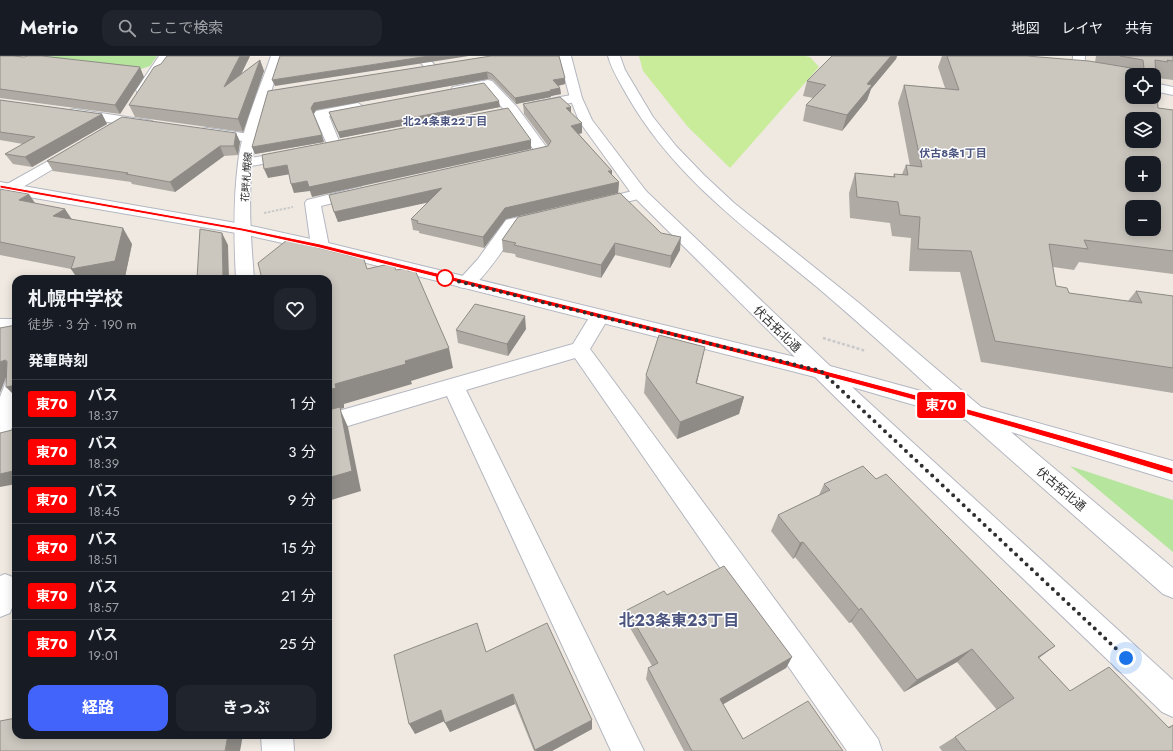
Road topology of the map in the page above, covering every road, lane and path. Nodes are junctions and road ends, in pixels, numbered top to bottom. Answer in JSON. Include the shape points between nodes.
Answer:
{"nodes":[{"id":1,"x":165,"y":56,"type":"edge"},
{"id":2,"x":277,"y":56,"type":"edge"},
{"id":3,"x":421,"y":56,"type":"edge"},
{"id":4,"x":565,"y":56,"type":"edge"},
{"id":5,"x":614,"y":56,"type":"edge"},
{"id":6,"x":1079,"y":56,"type":"edge"},
{"id":7,"x":138,"y":70,"type":"edge"},
{"id":8,"x":414,"y":70,"type":"edge"},
{"id":9,"x":153,"y":72,"type":"junction"},
{"id":10,"x":1093,"y":76,"type":"edge"},
{"id":11,"x":1161,"y":88,"type":"edge"},
{"id":12,"x":280,"y":91,"type":"edge"},
{"id":13,"x":1173,"y":91,"type":"edge"},
{"id":14,"x":442,"y":92,"type":"edge"},
{"id":15,"x":265,"y":93,"type":"junction"},
{"id":16,"x":576,"y":98,"type":"junction"},
{"id":17,"x":374,"y":104,"type":"edge"},
{"id":18,"x":512,"y":110,"type":"junction"},
{"id":19,"x":62,"y":112,"type":"edge"},
{"id":20,"x":496,"y":114,"type":"edge"},
{"id":21,"x":124,"y":121,"type":"junction"},
{"id":22,"x":164,"y":126,"type":"edge"},
{"id":23,"x":195,"y":130,"type":"edge"},
{"id":24,"x":104,"y":133,"type":"edge"},
{"id":25,"x":250,"y":138,"type":"junction"},
{"id":26,"x":349,"y":143,"type":"edge"},
{"id":27,"x":83,"y":144,"type":"edge"},
{"id":28,"x":334,"y":146,"type":"junction"},
{"id":29,"x":319,"y":149,"type":"edge"},
{"id":30,"x":304,"y":152,"type":"edge"},
{"id":31,"x":504,"y":160,"type":"edge"},
{"id":32,"x":245,"y":163,"type":"junction"},
{"id":33,"x":374,"y":189,"type":"edge"},
{"id":34,"x":3,"y":190,"type":"edge"},
{"id":35,"x":640,"y":194,"type":"junction"},
{"id":36,"x":313,"y":203,"type":"junction"},
{"id":37,"x":580,"y":208,"type":"edge"},
{"id":38,"x":257,"y":214,"type":"dead end"},
{"id":39,"x":557,"y":214,"type":"edge"},
{"id":40,"x":242,"y":229,"type":"junction"},
{"id":41,"x":320,"y":246,"type":"junction"},
{"id":42,"x":242,"y":275,"type":"edge"},
{"id":43,"x":465,"y":283,"type":"junction"},
{"id":44,"x":599,"y":316,"type":"junction"},
{"id":45,"x":0,"y":325,"type":"edge"},
{"id":46,"x":12,"y":326,"type":"edge"},
{"id":47,"x":818,"y":337,"type":"dead end"},
{"id":48,"x":580,"y":349,"type":"junction"},
{"id":49,"x":868,"y":351,"type":"dead end"},
{"id":50,"x":821,"y":371,"type":"junction"},
{"id":51,"x":454,"y":387,"type":"junction"},
{"id":52,"x":12,"y":394,"type":"edge"},
{"id":53,"x":971,"y":413,"type":"junction"},
{"id":54,"x":332,"y":422,"type":"edge"},
{"id":55,"x":12,"y":430,"type":"edge"},
{"id":56,"x":0,"y":432,"type":"edge"},
{"id":57,"x":1173,"y":471,"type":"edge"},
{"id":58,"x":1173,"y":585,"type":"edge"},
{"id":59,"x":1173,"y":701,"type":"edge"},
{"id":60,"x":277,"y":739,"type":"edge"},
{"id":61,"x":278,"y":751,"type":"edge"},
{"id":62,"x":628,"y":751,"type":"edge"},
{"id":63,"x":866,"y":751,"type":"edge"}],
"edges":[{"from":1,"to":9,"type":"street"},
{"from":2,"to":15,"type":"street","name":"花畔札幌線"},
{"from":3,"to":8,"type":"street","via":[[434,67]]},
{"from":4,"to":16,"type":"street","name":"伏古拓北通"},
{"from":5,"to":53,"type":"street","name":"伏古拓北通","via":[[637,105],[660,138],[705,186],[851,306]]},
{"from":6,"to":10,"type":"street","via":[[1074,73]]},
{"from":7,"to":9,"type":"street"},
{"from":9,"to":21,"type":"street"},
{"from":11,"to":13,"type":"street"},
{"from":12,"to":15,"type":"street"},
{"from":14,"to":18,"type":"street","via":[[488,84]]},
{"from":15,"to":25,"type":"street","name":"花畔札幌線"},
{"from":16,"to":18,"type":"street"},
{"from":16,"to":35,"type":"street","name":"伏古拓北通","via":[[586,121]]},
{"from":17,"to":28,"type":"street","via":[[321,114]]},
{"from":18,"to":20,"type":"street"},
{"from":18,"to":31,"type":"street","via":[[543,152]]},
{"from":19,"to":21,"type":"street"},
{"from":21,"to":22,"type":"street"},
{"from":21,"to":24,"type":"street"},
{"from":23,"to":25,"type":"street"},
{"from":25,"to":32,"type":"street","name":"花畔札幌線"},
{"from":26,"to":28,"type":"street"},
{"from":27,"to":34,"type":"street"},
{"from":28,"to":29,"type":"street"},
{"from":30,"to":32,"type":"street"},
{"from":32,"to":40,"type":"street","name":"花畔札幌線"},
{"from":33,"to":36,"type":"street"},
{"from":34,"to":40,"type":"street"},
{"from":35,"to":37,"type":"street"},
{"from":35,"to":50,"type":"street","name":"伏古拓北通"},
{"from":36,"to":38,"type":"path"},
{"from":36,"to":41,"type":"street"},
{"from":39,"to":43,"type":"street","via":[[512,224],[484,263]]},
{"from":40,"to":41,"type":"street"},
{"from":40,"to":42,"type":"street","name":"花畔札幌線"},
{"from":41,"to":43,"type":"street"},
{"from":43,"to":44,"type":"street"},
{"from":44,"to":48,"type":"street"},
{"from":44,"to":50,"type":"street"},
{"from":45,"to":46,"type":"street"},
{"from":47,"to":49,"type":"path"},
{"from":48,"to":51,"type":"street"},
{"from":48,"to":63,"type":"street"},
{"from":50,"to":53,"type":"street"},
{"from":50,"to":59,"type":"street","name":"伏古拓北通"},
{"from":51,"to":54,"type":"street"},
{"from":51,"to":62,"type":"street"},
{"from":52,"to":56,"type":"street"},
{"from":53,"to":57,"type":"street"},
{"from":53,"to":58,"type":"street","name":"伏古拓北通"},
{"from":55,"to":56,"type":"street"},
{"from":60,"to":61,"type":"street"}]}
